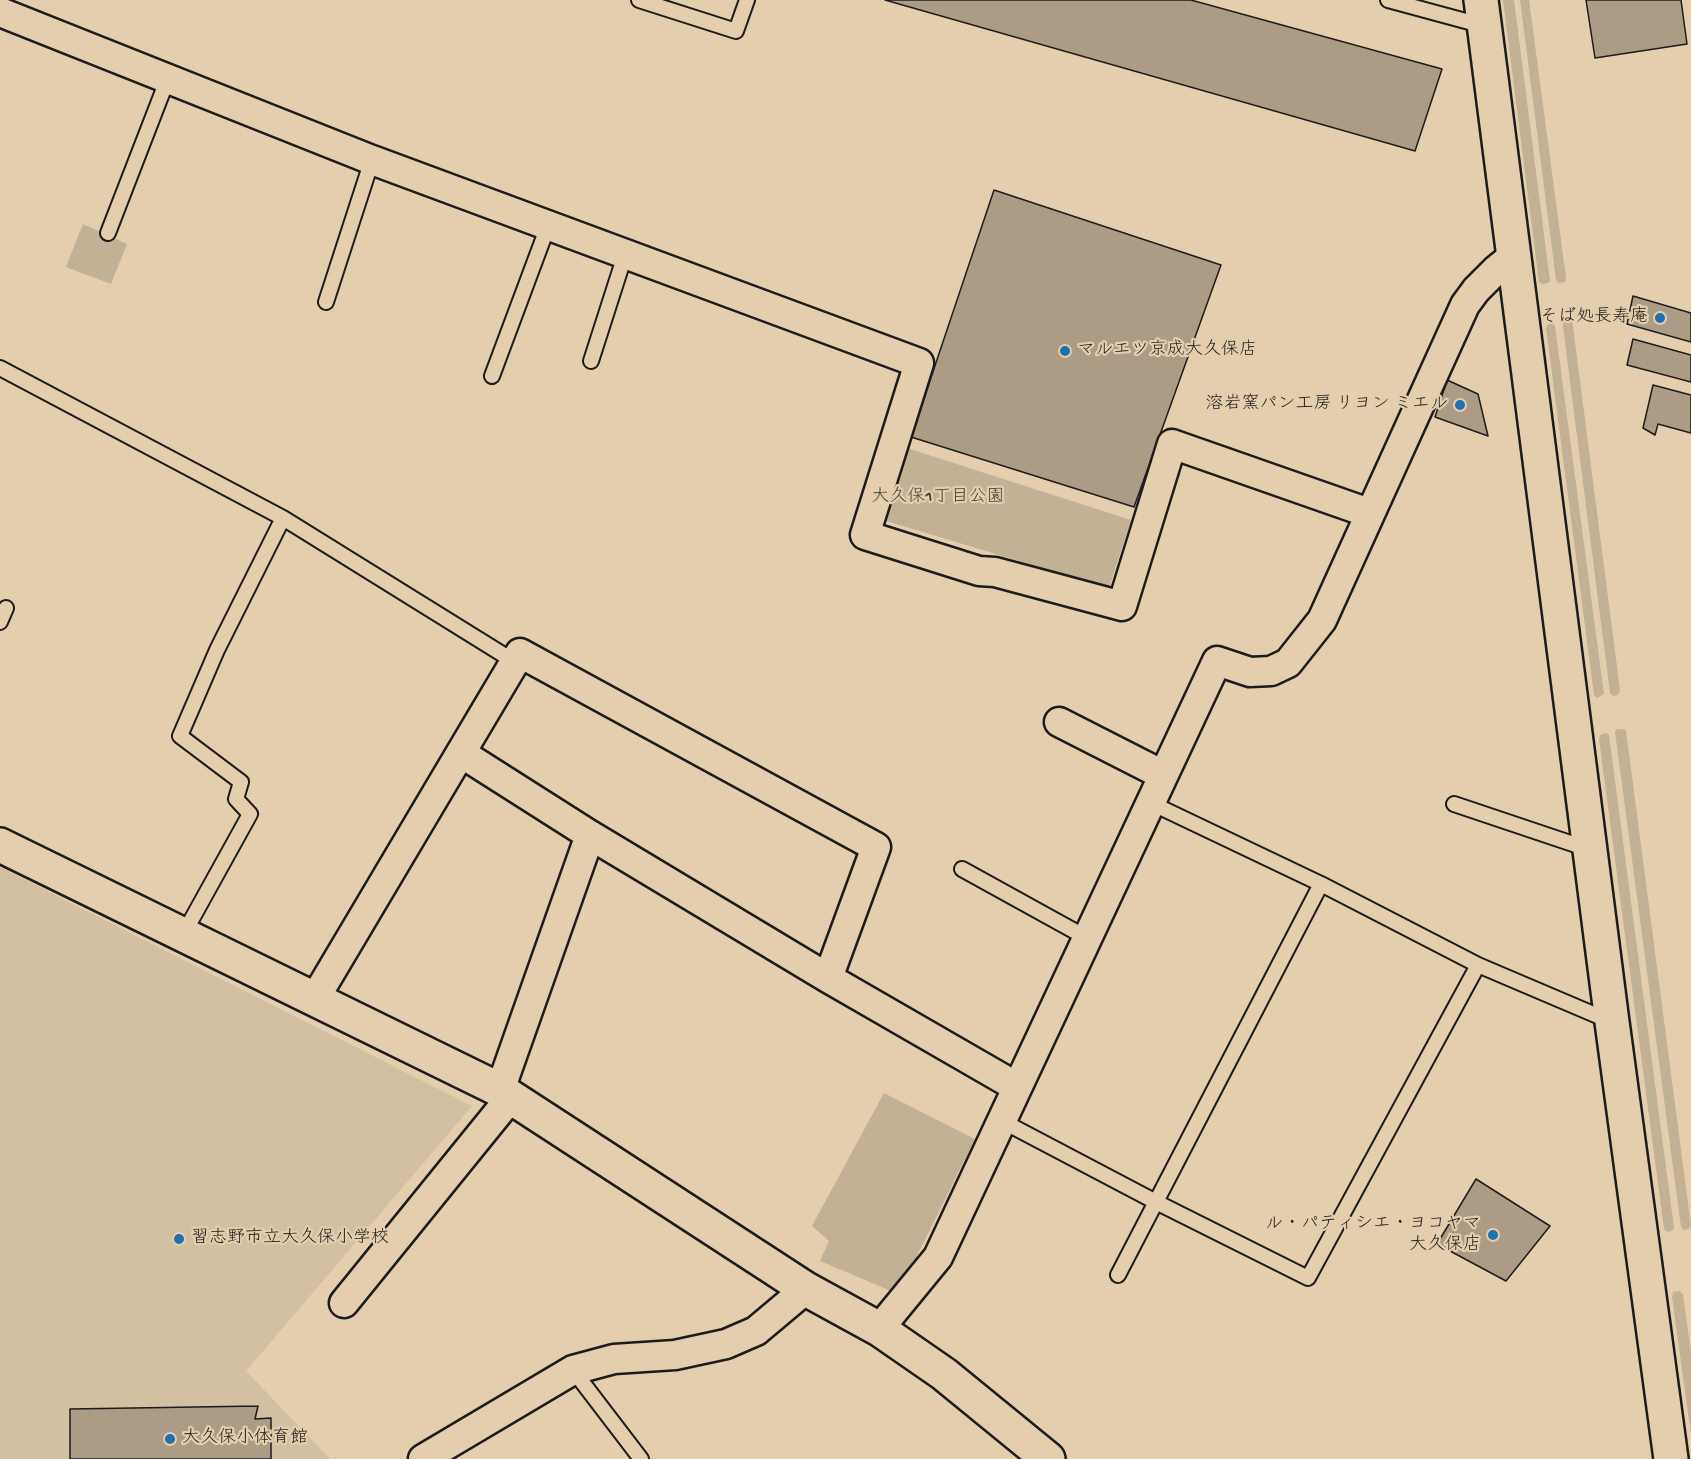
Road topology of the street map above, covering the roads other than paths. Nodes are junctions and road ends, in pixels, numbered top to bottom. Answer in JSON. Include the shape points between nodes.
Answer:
{"nodes":[{"id":1,"x":639,"y":0,"type":"edge"},
{"id":2,"x":747,"y":0,"type":"edge"},
{"id":3,"x":1388,"y":0,"type":"edge"},
{"id":4,"x":0,"y":12,"type":"edge"},
{"id":5,"x":1483,"y":13,"type":"edge"},
{"id":6,"x":168,"y":78,"type":"junction"},
{"id":7,"x":372,"y":160,"type":"junction"},
{"id":8,"x":548,"y":226,"type":"junction"},
{"id":9,"x":108,"y":233,"type":"dead end"},
{"id":10,"x":626,"y":255,"type":"junction"},
{"id":11,"x":1514,"y":256,"type":"junction"},
{"id":12,"x":326,"y":302,"type":"dead end"},
{"id":13,"x":591,"y":360,"type":"dead end"},
{"id":14,"x":0,"y":368,"type":"edge"},
{"id":15,"x":492,"y":376,"type":"dead end"},
{"id":16,"x":1369,"y":513,"type":"junction"},
{"id":17,"x":283,"y":518,"type":"junction"},
{"id":18,"x":6,"y":608,"type":"dead end"},
{"id":19,"x":0,"y":622,"type":"edge"},
{"id":20,"x":515,"y":662,"type":"junction"},
{"id":21,"x":1059,"y":722,"type":"dead end"},
{"id":22,"x":461,"y":753,"type":"junction"},
{"id":23,"x":1163,"y":776,"type":"junction"},
{"id":24,"x":1151,"y":802,"type":"junction"},
{"id":25,"x":1454,"y":804,"type":"dead end"},
{"id":26,"x":591,"y":836,"type":"junction"},
{"id":27,"x":0,"y":846,"type":"edge"},
{"id":28,"x":1589,"y":850,"type":"junction"},
{"id":29,"x":962,"y":869,"type":"dead end"},
{"id":30,"x":1321,"y":884,"type":"junction"},
{"id":31,"x":183,"y":934,"type":"junction"},
{"id":32,"x":1087,"y":938,"type":"junction"},
{"id":33,"x":1478,"y":965,"type":"junction"},
{"id":34,"x":828,"y":978,"type":"junction"},
{"id":35,"x":314,"y":1000,"type":"junction"},
{"id":36,"x":1612,"y":1022,"type":"junction"},
{"id":37,"x":1017,"y":1087,"type":"junction"},
{"id":38,"x":506,"y":1093,"type":"junction"},
{"id":39,"x":1002,"y":1121,"type":"junction"},
{"id":40,"x":1156,"y":1202,"type":"junction"},
{"id":41,"x":1118,"y":1275,"type":"dead end"},
{"id":42,"x":806,"y":1289,"type":"junction"},
{"id":43,"x":344,"y":1303,"type":"dead end"},
{"id":44,"x":879,"y":1329,"type":"junction"},
{"id":45,"x":573,"y":1370,"type":"junction"},
{"id":46,"x":423,"y":1459,"type":"edge"},
{"id":47,"x":641,"y":1459,"type":"edge"},
{"id":48,"x":1048,"y":1459,"type":"edge"},
{"id":49,"x":1671,"y":1459,"type":"edge"}],
"edges":[{"from":1,"to":2,"type":"lane","via":[[736,31]]},
{"from":3,"to":5,"type":"lane"},
{"from":4,"to":6,"type":"street"},
{"from":5,"to":11,"type":"street"},
{"from":6,"to":7,"type":"street"},
{"from":6,"to":9,"type":"lane"},
{"from":7,"to":8,"type":"street"},
{"from":7,"to":12,"type":"lane"},
{"from":8,"to":10,"type":"street"},
{"from":8,"to":15,"type":"lane"},
{"from":10,"to":13,"type":"lane"},
{"from":10,"to":16,"type":"street","via":[[919,363],[865,535],[980,571],[1122,606],[1172,444]]},
{"from":11,"to":16,"type":"street","via":[[1497,268],[1465,305]]},
{"from":11,"to":28,"type":"street"},
{"from":14,"to":17,"type":"lane"},
{"from":16,"to":23,"type":"street","via":[[1322,620],[1288,663],[1271,671],[1250,672],[1217,661]]},
{"from":17,"to":20,"type":"lane"},
{"from":17,"to":31,"type":"lane","via":[[217,650],[180,736],[241,782],[236,799],[250,814]]},
{"from":18,"to":19,"type":"lane"},
{"from":20,"to":22,"type":"street"},
{"from":20,"to":34,"type":"street","via":[[520,653],[876,848]]},
{"from":21,"to":23,"type":"street"},
{"from":22,"to":26,"type":"street"},
{"from":22,"to":35,"type":"street"},
{"from":23,"to":24,"type":"street"},
{"from":24,"to":30,"type":"lane"},
{"from":24,"to":32,"type":"street"},
{"from":25,"to":28,"type":"lane"},
{"from":26,"to":34,"type":"street"},
{"from":26,"to":38,"type":"street"},
{"from":27,"to":31,"type":"street"},
{"from":28,"to":36,"type":"street"},
{"from":29,"to":32,"type":"lane"},
{"from":30,"to":33,"type":"lane"},
{"from":30,"to":40,"type":"lane"},
{"from":31,"to":35,"type":"street"},
{"from":32,"to":37,"type":"street"},
{"from":33,"to":36,"type":"lane"},
{"from":33,"to":40,"type":"lane","via":[[1308,1278]]},
{"from":34,"to":37,"type":"street"},
{"from":35,"to":38,"type":"street"},
{"from":36,"to":49,"type":"street"},
{"from":37,"to":39,"type":"street"},
{"from":38,"to":42,"type":"street"},
{"from":38,"to":43,"type":"street"},
{"from":39,"to":40,"type":"lane"},
{"from":39,"to":44,"type":"street","via":[[939,1257]]},
{"from":40,"to":41,"type":"lane"},
{"from":42,"to":44,"type":"street"},
{"from":42,"to":45,"type":"street","via":[[756,1330],[726,1344],[675,1355],[614,1359]]},
{"from":44,"to":48,"type":"street","via":[[944,1374]]},
{"from":45,"to":46,"type":"street"},
{"from":45,"to":47,"type":"lane"}]}
